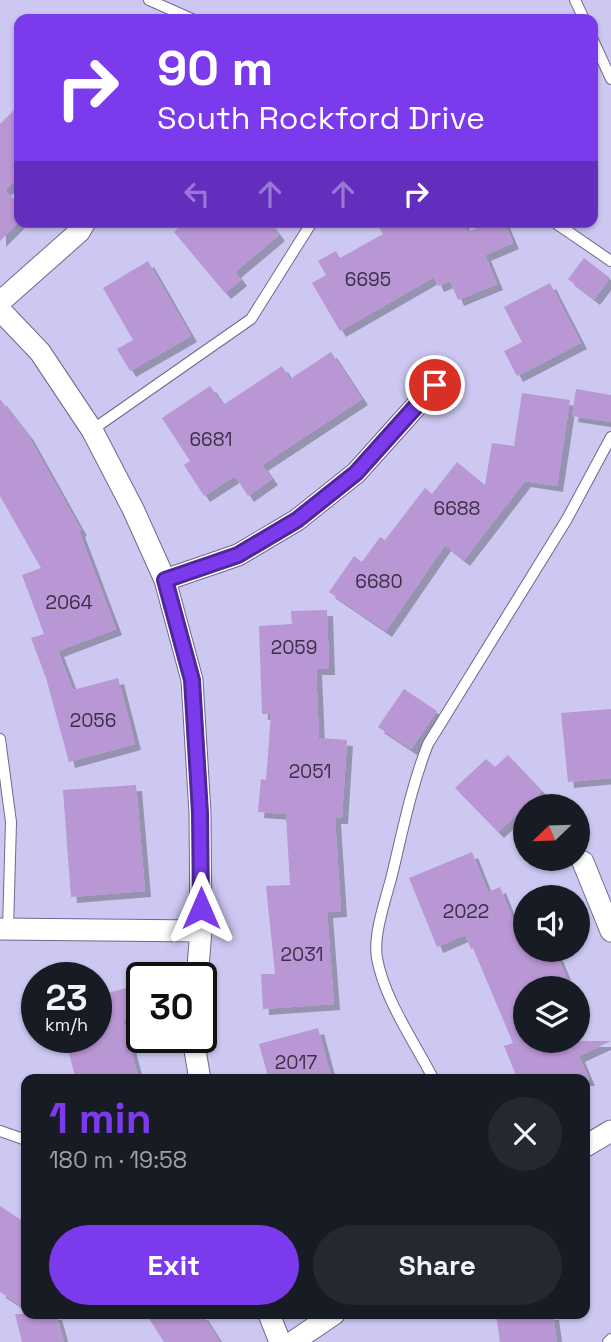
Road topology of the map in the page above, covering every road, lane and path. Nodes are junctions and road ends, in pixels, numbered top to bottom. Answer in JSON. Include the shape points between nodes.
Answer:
{"nodes":[{"id":1,"x":149,"y":0,"type":"edge"},
{"id":2,"x":181,"y":14,"type":"edge"},
{"id":3,"x":598,"y":51,"type":"edge"},
{"id":4,"x":611,"y":79,"type":"edge"},
{"id":5,"x":81,"y":228,"type":"edge"},
{"id":6,"x":308,"y":228,"type":"edge"},
{"id":7,"x":563,"y":228,"type":"edge"},
{"id":8,"x":611,"y":261,"type":"edge"},
{"id":9,"x":0,"y":302,"type":"edge"},
{"id":10,"x":0,"y":310,"type":"edge"},
{"id":11,"x":435,"y":385,"type":"dead end"},
{"id":12,"x":92,"y":430,"type":"junction"},
{"id":13,"x":611,"y":437,"type":"edge"},
{"id":14,"x":165,"y":580,"type":"junction"},
{"id":15,"x":0,"y":739,"type":"edge"},
{"id":16,"x":587,"y":872,"type":"edge"},
{"id":17,"x":4,"y":929,"type":"edge"},
{"id":18,"x":201,"y":931,"type":"junction"},
{"id":19,"x":611,"y":932,"type":"edge"},
{"id":20,"x":198,"y":962,"type":"edge"},
{"id":21,"x":196,"y":1053,"type":"edge"},
{"id":22,"x":199,"y":1074,"type":"edge"},
{"id":23,"x":431,"y":1074,"type":"edge"},
{"id":24,"x":0,"y":1131,"type":"edge"},
{"id":25,"x":611,"y":1131,"type":"edge"},
{"id":26,"x":21,"y":1138,"type":"edge"},
{"id":27,"x":590,"y":1143,"type":"edge"},
{"id":28,"x":272,"y":1319,"type":"edge"},
{"id":29,"x":327,"y":1319,"type":"edge"},
{"id":30,"x":280,"y":1342,"type":"edge"},
{"id":31,"x":293,"y":1342,"type":"edge"}],
"edges":[{"from":1,"to":2,"type":"lane"},
{"from":3,"to":4,"type":"lane"},
{"from":5,"to":9,"type":"street"},
{"from":6,"to":12,"type":"lane","via":[[251,319]]},
{"from":7,"to":8,"type":"lane"},
{"from":10,"to":12,"type":"street","via":[[40,352]]},
{"from":11,"to":14,"type":"street","via":[[356,473],[297,520],[238,555]]},
{"from":12,"to":14,"type":"street"},
{"from":13,"to":23,"type":"lane","via":[[567,520],[428,744],[418,769],[376,953],[392,1000]]},
{"from":14,"to":18,"type":"street","via":[[192,680]]},
{"from":15,"to":17,"type":"lane","via":[[11,822]]},
{"from":16,"to":19,"type":"street"},
{"from":17,"to":18,"type":"street"},
{"from":18,"to":20,"type":"street"},
{"from":21,"to":22,"type":"street"},
{"from":24,"to":26,"type":"lane"},
{"from":25,"to":27,"type":"street"},
{"from":28,"to":30,"type":"street"},
{"from":29,"to":31,"type":"street"}]}
